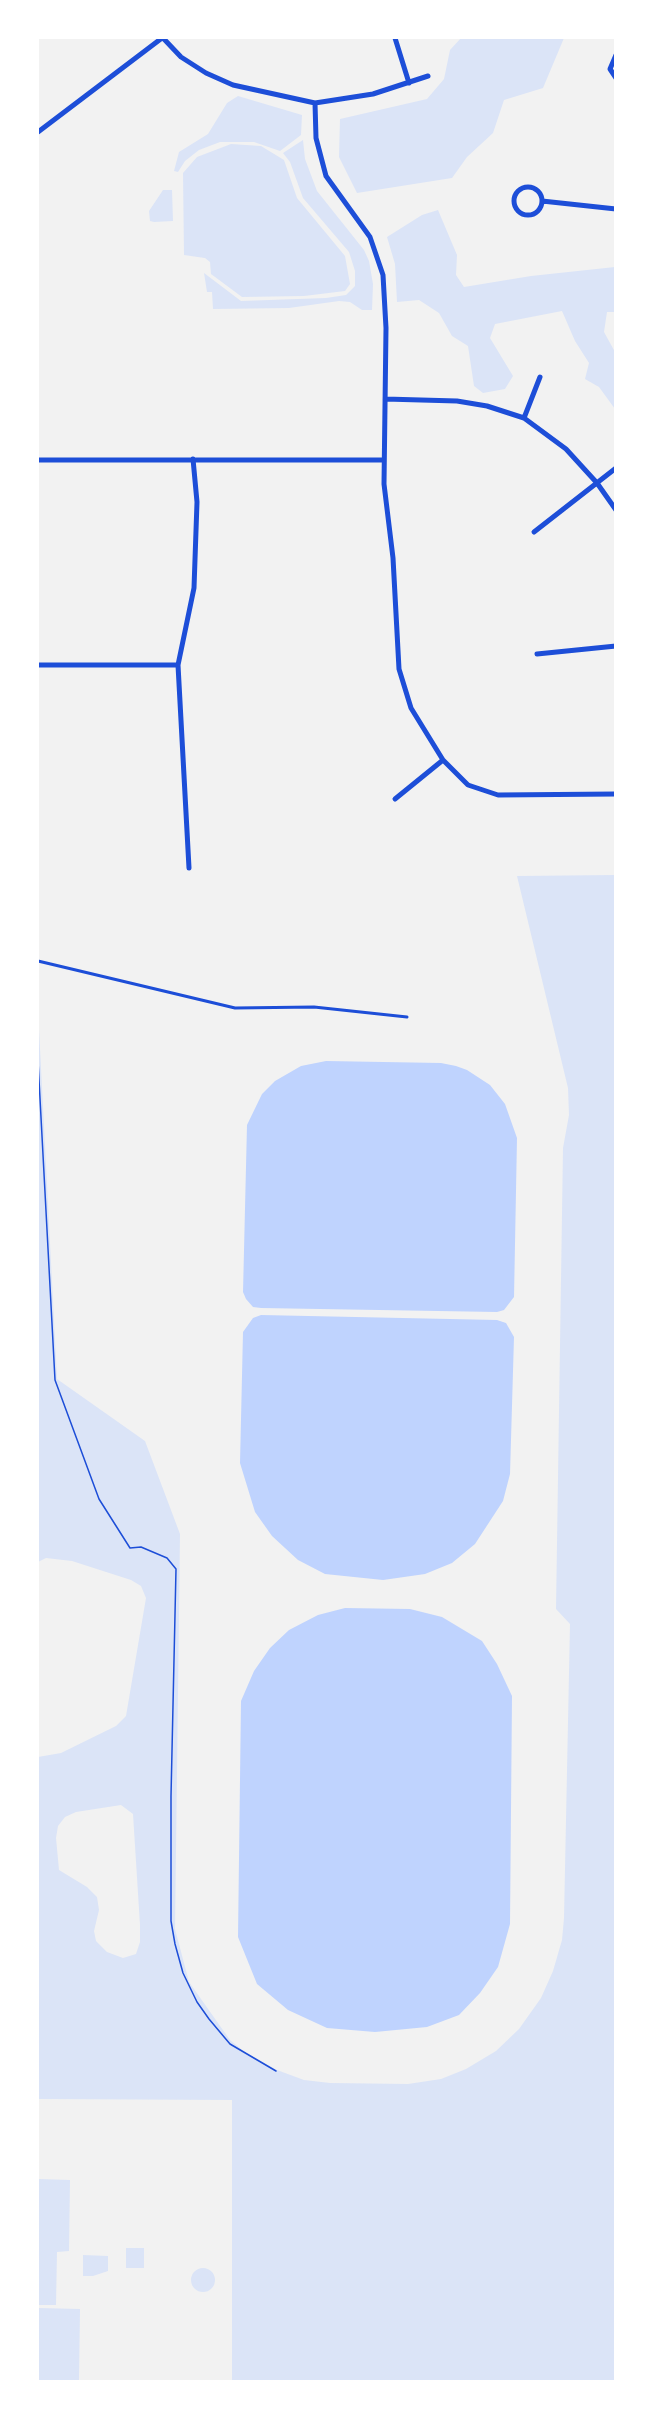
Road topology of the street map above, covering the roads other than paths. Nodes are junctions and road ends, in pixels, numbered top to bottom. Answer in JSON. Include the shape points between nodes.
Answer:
{"nodes":[{"id":1,"x":163,"y":38,"type":"edge"},
{"id":2,"x":395,"y":38,"type":"edge"},
{"id":3,"x":615,"y":55,"type":"edge"},
{"id":4,"x":428,"y":76,"type":"dead end"},
{"id":5,"x":615,"y":78,"type":"edge"},
{"id":6,"x":409,"y":83,"type":"junction"},
{"id":7,"x":315,"y":103,"type":"junction"},
{"id":8,"x":38,"y":132,"type":"edge"},
{"id":9,"x":542,"y":201,"type":"junction"},
{"id":10,"x":615,"y":209,"type":"edge"},
{"id":11,"x":540,"y":377,"type":"dead end"},
{"id":12,"x":385,"y":399,"type":"junction"},
{"id":13,"x":524,"y":418,"type":"junction"},
{"id":14,"x":193,"y":459,"type":"junction"},
{"id":15,"x":38,"y":460,"type":"edge"},
{"id":16,"x":384,"y":460,"type":"junction"},
{"id":17,"x":615,"y":468,"type":"edge"},
{"id":18,"x":597,"y":483,"type":"junction"},
{"id":19,"x":615,"y":510,"type":"edge"},
{"id":20,"x":534,"y":532,"type":"dead end"},
{"id":21,"x":615,"y":646,"type":"edge"},
{"id":22,"x":537,"y":654,"type":"dead end"},
{"id":23,"x":38,"y":665,"type":"edge"},
{"id":24,"x":178,"y":665,"type":"junction"},
{"id":25,"x":443,"y":760,"type":"junction"},
{"id":26,"x":615,"y":794,"type":"edge"},
{"id":27,"x":396,"y":799,"type":"dead end"},
{"id":28,"x":189,"y":868,"type":"dead end"},
{"id":29,"x":38,"y":961,"type":"edge"},
{"id":30,"x":407,"y":1017,"type":"dead end"}],
"edges":[{"from":1,"to":7,"type":"street","via":[[180,57],[233,85]]},
{"from":1,"to":8,"type":"street"},
{"from":2,"to":6,"type":"street"},
{"from":3,"to":5,"type":"street","via":[[610,69]]},
{"from":4,"to":6,"type":"street"},
{"from":6,"to":7,"type":"street","via":[[373,94]]},
{"from":7,"to":12,"type":"street","via":[[317,148],[326,176],[370,237],[383,275]]},
{"from":9,"to":9,"type":"street","via":[[538,191],[526,187],[514,194],[513,204],[528,216],[537,212]]},
{"from":9,"to":10,"type":"street"},
{"from":11,"to":13,"type":"street"},
{"from":12,"to":13,"type":"street","via":[[465,402]]},
{"from":12,"to":16,"type":"street"},
{"from":13,"to":18,"type":"street","via":[[566,448]]},
{"from":14,"to":15,"type":"street"},
{"from":14,"to":16,"type":"street"},
{"from":14,"to":24,"type":"street","via":[[197,502],[194,588]]},
{"from":16,"to":25,"type":"street","via":[[401,680],[411,708]]},
{"from":17,"to":18,"type":"street"},
{"from":18,"to":19,"type":"street"},
{"from":18,"to":20,"type":"street"},
{"from":21,"to":22,"type":"street"},
{"from":23,"to":24,"type":"street"},
{"from":24,"to":28,"type":"street"},
{"from":25,"to":26,"type":"street","via":[[468,785],[498,795]]},
{"from":25,"to":27,"type":"street"},
{"from":29,"to":30,"type":"lane","via":[[235,1008],[314,1007]]}]}
